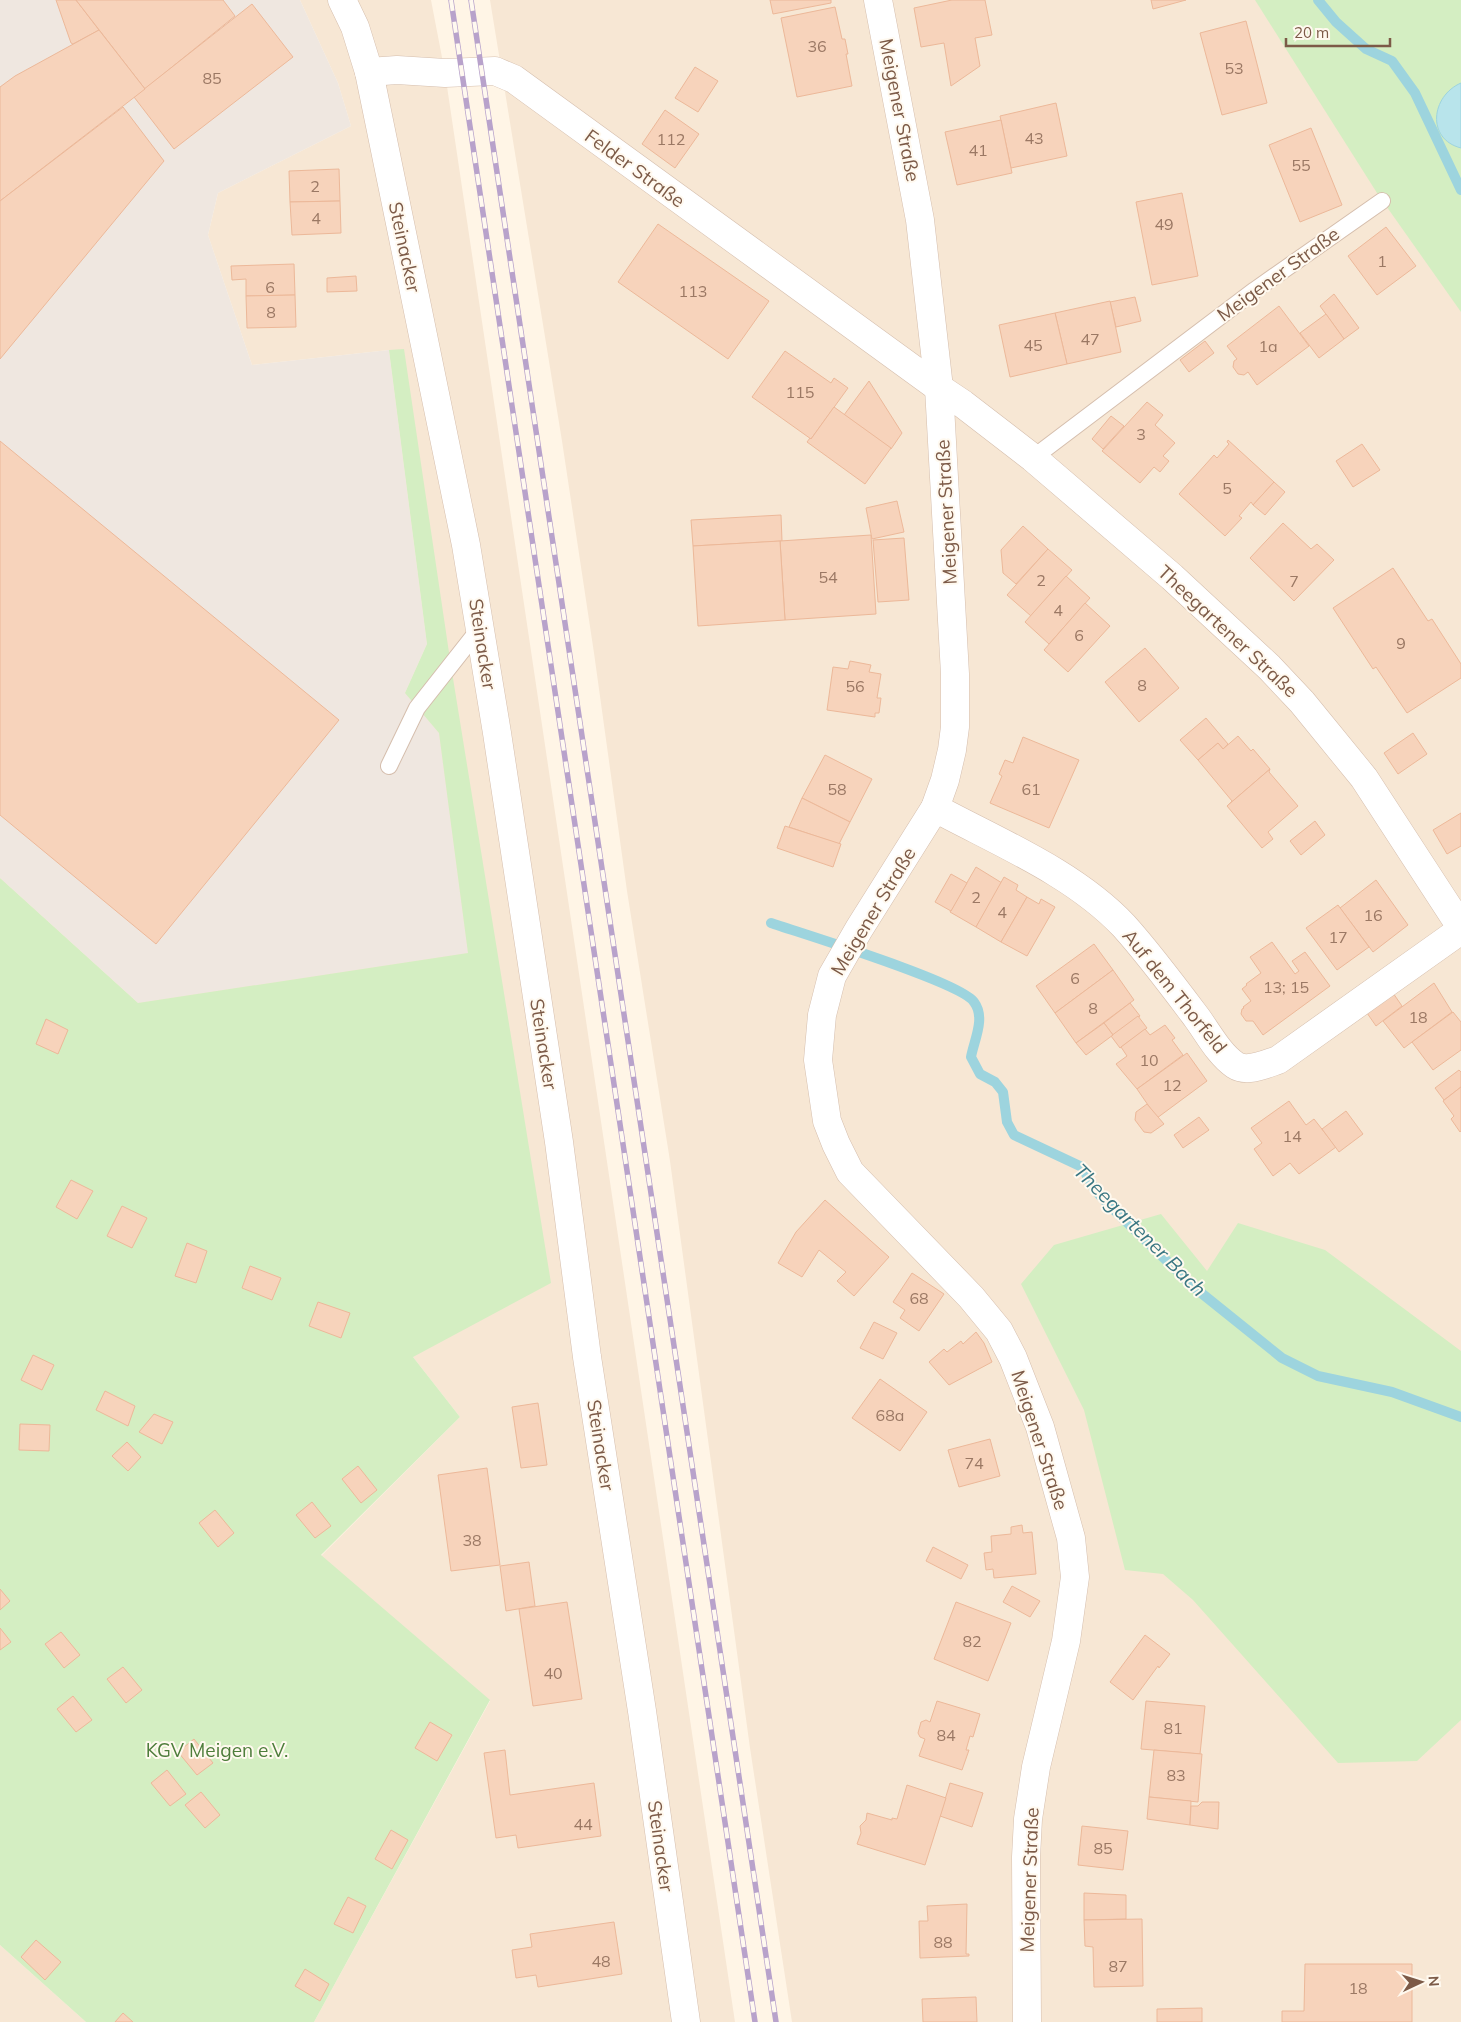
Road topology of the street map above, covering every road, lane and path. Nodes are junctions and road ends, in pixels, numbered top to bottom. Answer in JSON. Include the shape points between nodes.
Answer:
{"nodes":[{"id":1,"x":342,"y":0,"type":"edge"},
{"id":2,"x":878,"y":0,"type":"edge"},
{"id":3,"x":369,"y":72,"type":"junction"},
{"id":4,"x":1382,"y":201,"type":"dead end"},
{"id":5,"x":939,"y":388,"type":"junction"},
{"id":6,"x":1033,"y":458,"type":"junction"},
{"id":7,"x":480,"y":628,"type":"junction"},
{"id":8,"x":389,"y":766,"type":"dead end"},
{"id":9,"x":935,"y":808,"type":"junction"},
{"id":10,"x":1461,"y":928,"type":"edge"},
{"id":11,"x":686,"y":2022,"type":"edge"},
{"id":12,"x":1027,"y":2022,"type":"edge"}],
"edges":[{"from":1,"to":3,"type":"street","via":[[355,27]]},
{"from":2,"to":5,"type":"street","name":"Meigener Straße","via":[[920,220]]},
{"from":3,"to":5,"type":"street","name":"Felder Straße","via":[[495,71],[514,79]]},
{"from":3,"to":7,"type":"street","name":"Steinacker"},
{"from":4,"to":6,"type":"lane","name":"Meigener Straße","via":[[1254,290]]},
{"from":5,"to":6,"type":"street","name":"Theegartener Straße"},
{"from":5,"to":9,"type":"street","name":"Meigener Straße","via":[[956,704],[952,750]]},
{"from":6,"to":10,"type":"street","name":"Theegartener Straße","via":[[1172,577],[1302,702],[1364,778]]},
{"from":7,"to":8,"type":"lane","via":[[417,708]]},
{"from":7,"to":11,"type":"street","name":"Steinacker","via":[[559,1142],[587,1356]]},
{"from":9,"to":10,"type":"street","name":"Auf dem Thorfeld","via":[[1027,856],[1098,902],[1160,969],[1236,1066],[1256,1068],[1278,1060]]},
{"from":9,"to":12,"type":"street","name":"Meigener Straße","via":[[832,976],[822,1015],[818,1060],[827,1121],[850,1172],[971,1297],[999,1331],[1040,1427],[1071,1538],[1075,1577],[1066,1641],[1036,1768],[1028,1819]]}]}
